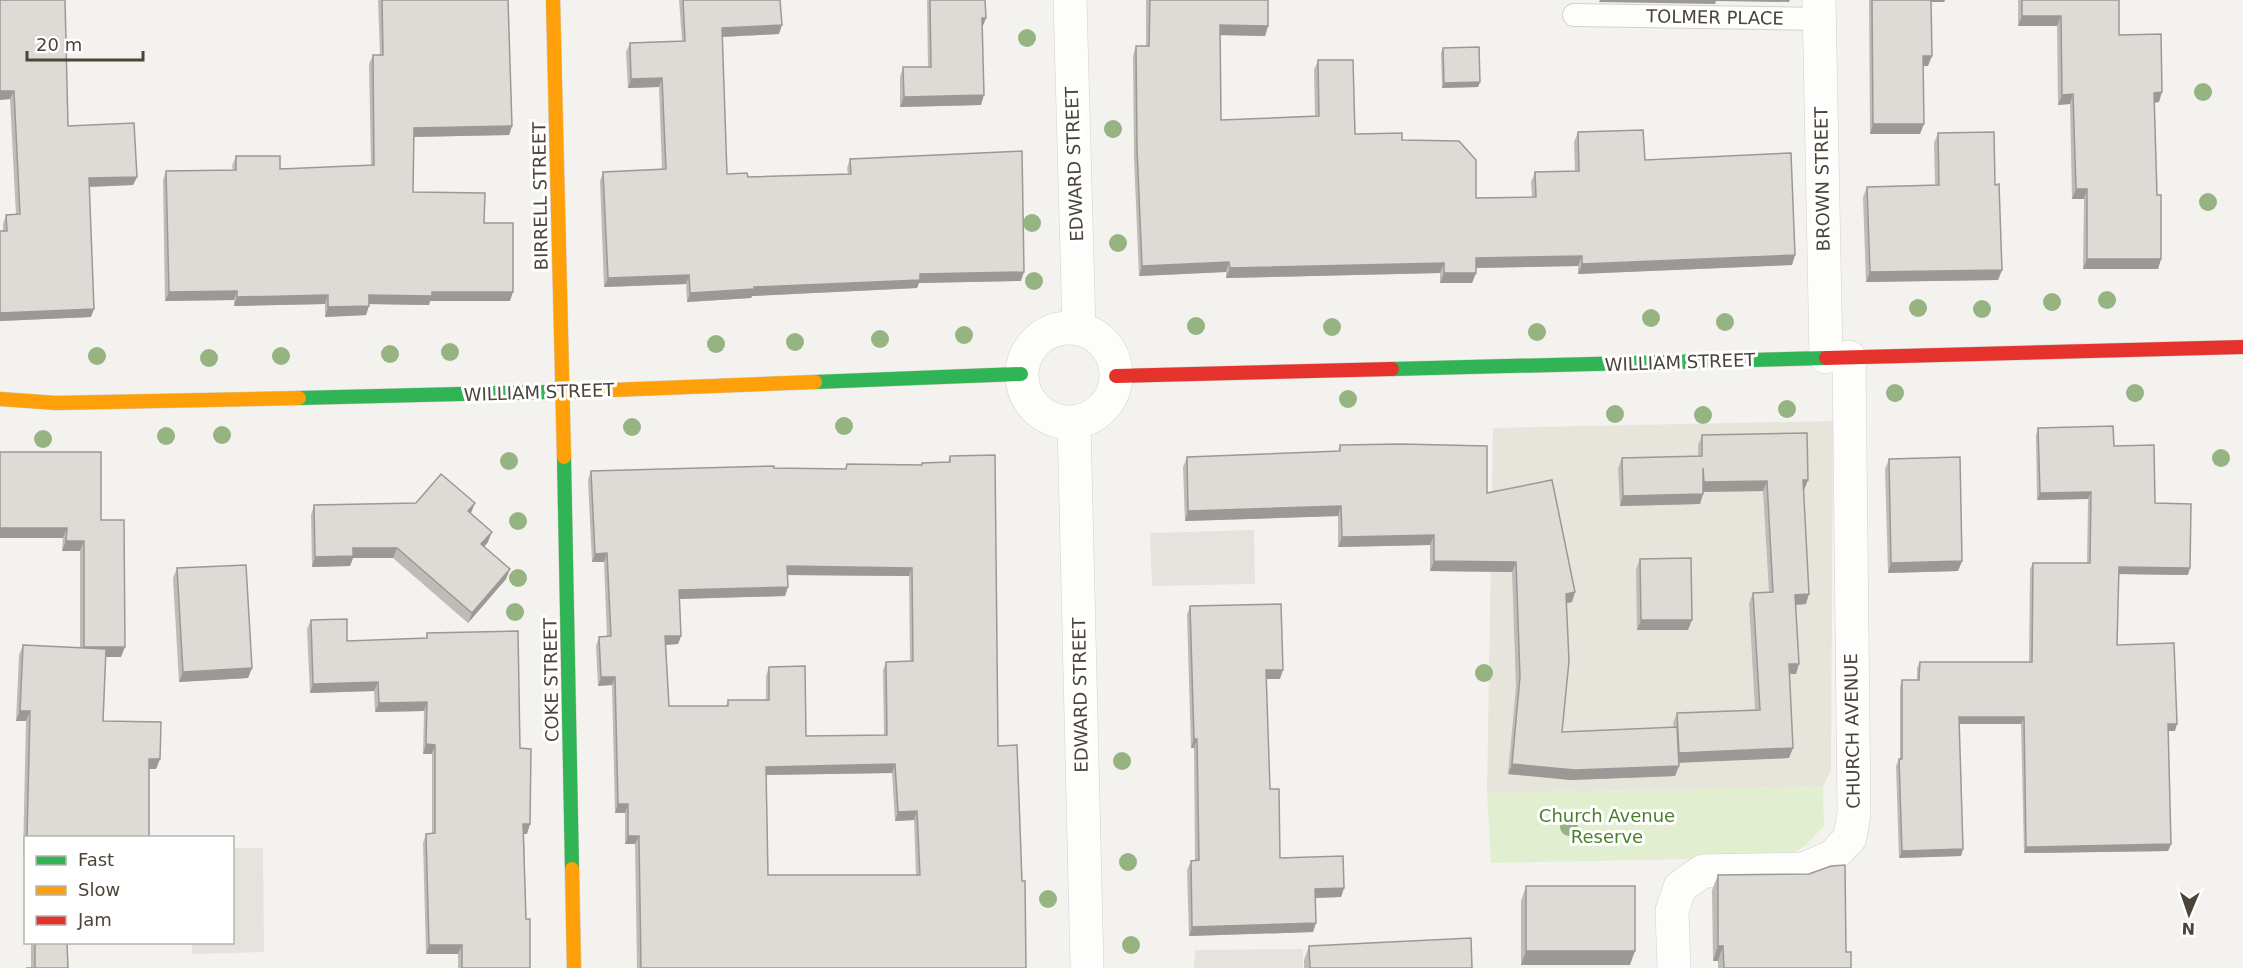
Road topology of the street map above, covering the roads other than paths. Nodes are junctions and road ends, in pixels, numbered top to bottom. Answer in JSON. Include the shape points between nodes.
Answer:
{"nodes":[{"id":1,"x":553,"y":0,"type":"edge"},
{"id":2,"x":1070,"y":0,"type":"edge"},
{"id":3,"x":1819,"y":9,"type":"edge"},
{"id":4,"x":1574,"y":15,"type":"dead end"},
{"id":5,"x":1079,"y":329,"type":"junction"},
{"id":6,"x":2243,"y":347,"type":"edge"},
{"id":7,"x":1838,"y":357,"type":"junction"},
{"id":8,"x":1021,"y":374,"type":"junction"},
{"id":9,"x":1116,"y":376,"type":"junction"},
{"id":10,"x":563,"y":392,"type":"junction"},
{"id":11,"x":0,"y":399,"type":"edge"},
{"id":12,"x":56,"y":403,"type":"junction"},
{"id":13,"x":0,"y":415,"type":"edge"},
{"id":14,"x":1074,"y":422,"type":"junction"},
{"id":15,"x":574,"y":968,"type":"edge"},
{"id":16,"x":1087,"y":968,"type":"edge"},
{"id":17,"x":1674,"y":968,"type":"edge"}],
"edges":[{"from":1,"to":10,"type":"street","name":"BIRRELL STREET"},
{"from":2,"to":5,"type":"street","name":"EDWARD STREET"},
{"from":3,"to":4,"type":"lane","name":"TOLMER PLACE"},
{"from":3,"to":7,"type":"street","name":"BROWN STREET"},
{"from":5,"to":8,"type":"street","via":[[1061,328],[1045,333],[1024,358]]},
{"from":5,"to":9,"type":"street","via":[[1107,346]]},
{"from":6,"to":7,"type":"street","name":"WILLIAM STREET"},
{"from":7,"to":9,"type":"street","name":"WILLIAM STREET"},
{"from":7,"to":17,"type":"street","name":"CHURCH AVENUE","via":[[1854,813],[1850,838],[1832,857],[1803,869],[1703,871],[1680,888],[1672,911]]},
{"from":8,"to":10,"type":"street","name":"WILLIAM STREET"},
{"from":8,"to":14,"type":"street","via":[[1030,403],[1042,414]]},
{"from":9,"to":14,"type":"street","via":[[1104,407],[1091,417]]},
{"from":10,"to":12,"type":"street","name":"WILLIAM STREET"},
{"from":10,"to":15,"type":"street","name":"COKE STREET"},
{"from":11,"to":12,"type":"street","name":"WILLIAM STREET"},
{"from":12,"to":13,"type":"street","name":"WILLIAM STREET"},
{"from":14,"to":16,"type":"street","name":"EDWARD STREET"}]}
